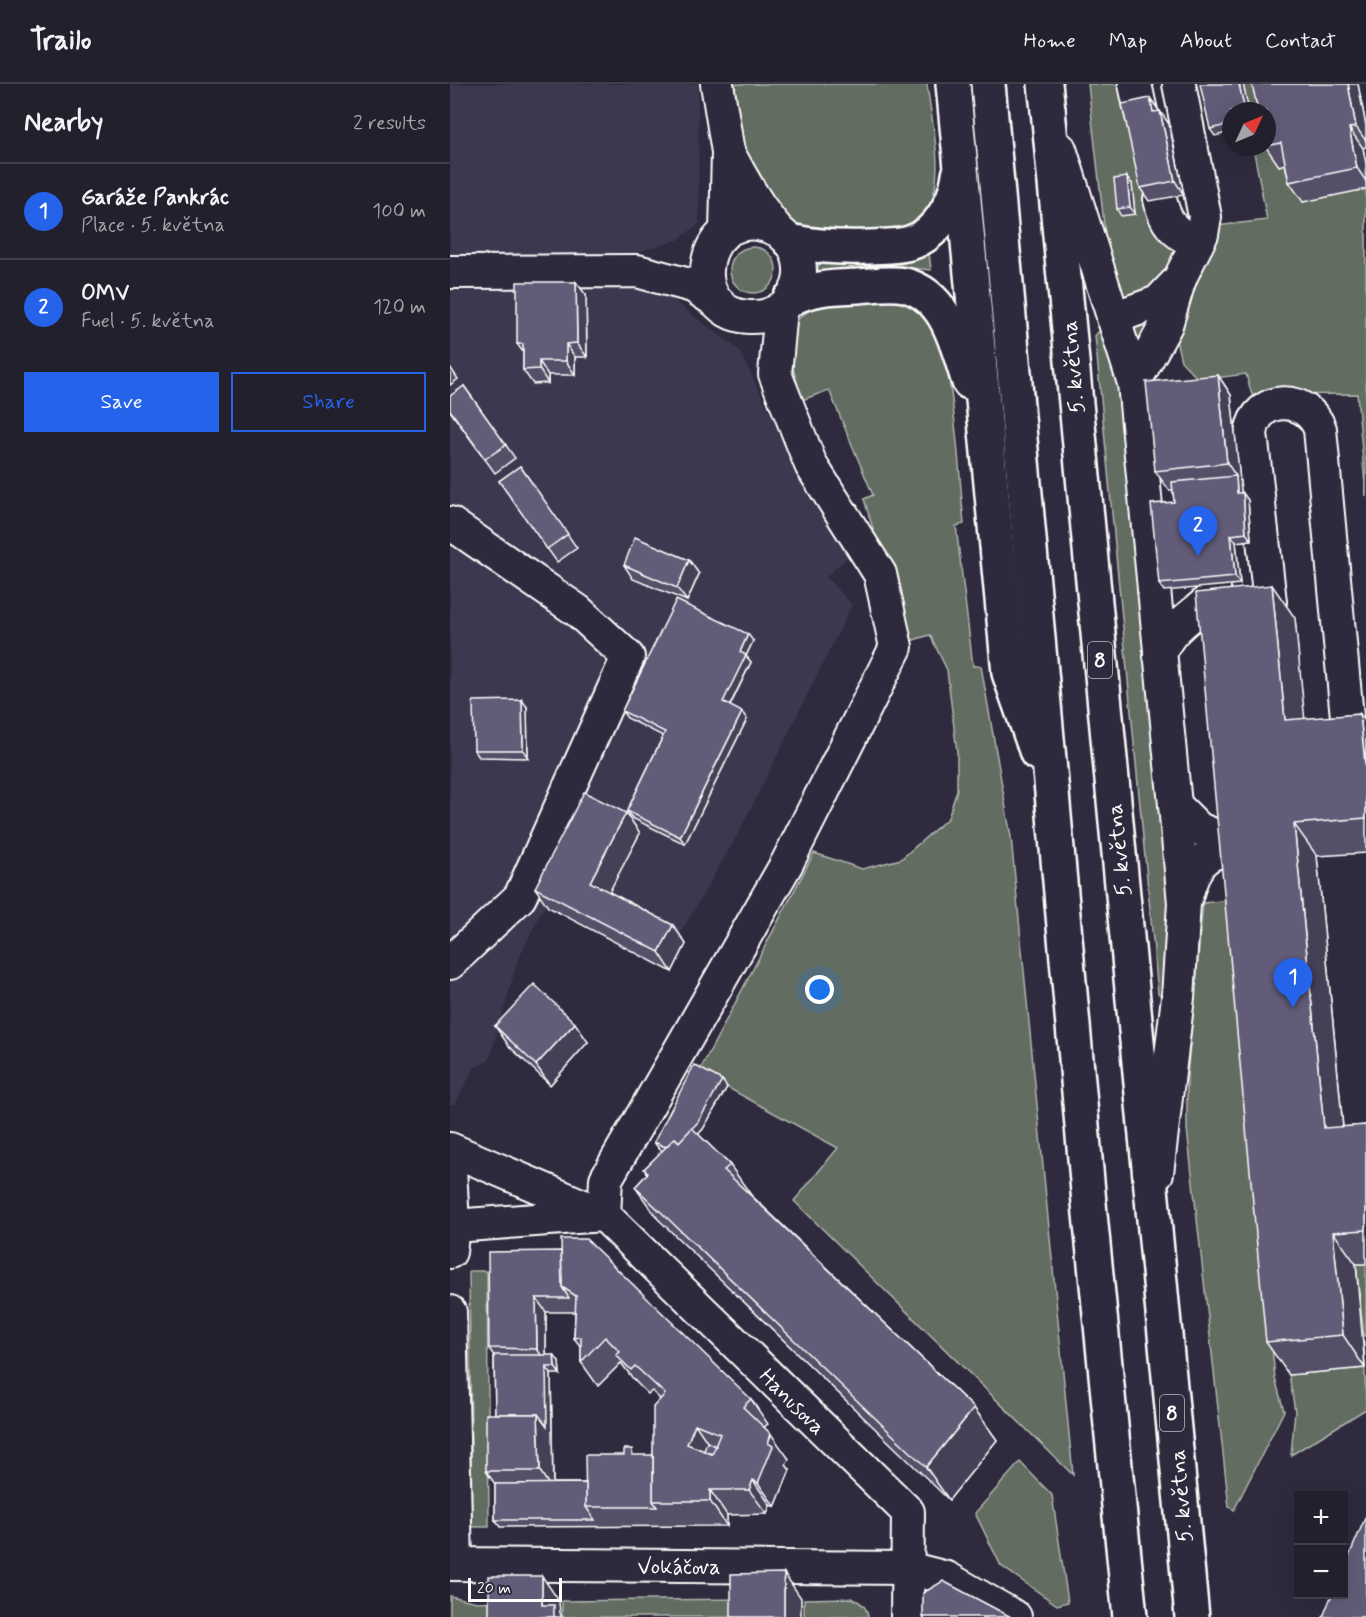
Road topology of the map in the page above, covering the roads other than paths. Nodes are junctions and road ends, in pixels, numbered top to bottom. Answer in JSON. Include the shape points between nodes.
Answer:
{"nodes":[{"id":1,"x":717,"y":84,"type":"edge"},
{"id":2,"x":953,"y":84,"type":"edge"},
{"id":3,"x":988,"y":84,"type":"edge"},
{"id":4,"x":1136,"y":84,"type":"edge"},
{"id":5,"x":1179,"y":84,"type":"edge"},
{"id":6,"x":1046,"y":97,"type":"edge"},
{"id":7,"x":1142,"y":116,"type":"edge"},
{"id":8,"x":728,"y":152,"type":"junction"},
{"id":9,"x":962,"y":159,"type":"junction"},
{"id":10,"x":1160,"y":199,"type":"edge"},
{"id":11,"x":783,"y":236,"type":"junction"},
{"id":12,"x":717,"y":242,"type":"junction"},
{"id":13,"x":1197,"y":244,"type":"junction"},
{"id":14,"x":455,"y":267,"type":"edge"},
{"id":15,"x":637,"y":271,"type":"junction"},
{"id":16,"x":1180,"y":278,"type":"junction"},
{"id":17,"x":786,"y":305,"type":"junction"},
{"id":18,"x":732,"y":311,"type":"junction"},
{"id":19,"x":1113,"y":318,"type":"junction"},
{"id":20,"x":775,"y":367,"type":"junction"},
{"id":21,"x":1134,"y":383,"type":"junction"},
{"id":22,"x":987,"y":438,"type":"junction"},
{"id":23,"x":1142,"y":480,"type":"junction"},
{"id":24,"x":1172,"y":502,"type":"edge"},
{"id":25,"x":450,"y":523,"type":"edge"},
{"id":26,"x":1214,"y":589,"type":"edge"},
{"id":27,"x":1270,"y":602,"type":"edge"},
{"id":28,"x":1160,"y":656,"type":"junction"},
{"id":29,"x":1356,"y":702,"type":"edge"},
{"id":30,"x":1350,"y":749,"type":"edge"},
{"id":31,"x":1053,"y":800,"type":"junction"},
{"id":32,"x":1175,"y":806,"type":"junction"},
{"id":33,"x":1184,"y":903,"type":"junction"},
{"id":34,"x":450,"y":963,"type":"edge"},
{"id":35,"x":450,"y":1149,"type":"edge"},
{"id":36,"x":450,"y":1167,"type":"edge"},
{"id":37,"x":1153,"y":1210,"type":"junction"},
{"id":38,"x":604,"y":1215,"type":"junction"},
{"id":39,"x":452,"y":1239,"type":"edge"},
{"id":40,"x":450,"y":1312,"type":"edge"},
{"id":41,"x":453,"y":1564,"type":"edge"},
{"id":42,"x":907,"y":1568,"type":"junction"},
{"id":43,"x":907,"y":1617,"type":"edge"},
{"id":44,"x":1015,"y":1617,"type":"edge"},
{"id":45,"x":1130,"y":1617,"type":"edge"},
{"id":46,"x":1192,"y":1617,"type":"edge"}],
"edges":[{"from":1,"to":8,"type":"street"},
{"from":2,"to":9,"type":"main road"},
{"from":3,"to":31,"type":"main road"},
{"from":4,"to":7,"type":"street"},
{"from":5,"to":13,"type":"street","via":[[1205,217]]},
{"from":6,"to":19,"type":"street"},
{"from":6,"to":37,"type":"main road","name":"5. května","number":"8"},
{"from":8,"to":11,"type":"street"},
{"from":8,"to":12,"type":"street"},
{"from":9,"to":11,"type":"main road","via":[[952,202],[937,224],[920,238],[899,245],[833,248]]},
{"from":9,"to":22,"type":"main road"},
{"from":10,"to":13,"type":"street","via":[[1168,224],[1177,234]]},
{"from":11,"to":12,"type":"street","via":[[765,224],[752,223]]},
{"from":11,"to":17,"type":"street","via":[[799,263],[800,277]]},
{"from":12,"to":15,"type":"street"},
{"from":12,"to":18,"type":"street","via":[[707,281],[712,294]]},
{"from":13,"to":16,"type":"street"},
{"from":14,"to":15,"type":"street"},
{"from":15,"to":18,"type":"street","via":[[693,286]]},
{"from":16,"to":19,"type":"street","via":[[1158,302]]},
{"from":16,"to":21,"type":"street","via":[[1166,325]]},
{"from":17,"to":18,"type":"street","via":[[770,316]]},
{"from":17,"to":20,"type":"street"},
{"from":17,"to":22,"type":"main road","via":[[817,288],[891,284],[920,292],[948,321]]},
{"from":18,"to":20,"type":"street"},
{"from":19,"to":21,"type":"street"},
{"from":20,"to":38,"type":"street","via":[[812,465],[880,574],[896,648],[787,863],[606,1179]]},
{"from":21,"to":23,"type":"street"},
{"from":22,"to":31,"type":"main road","via":[[1009,673]]},
{"from":23,"to":24,"type":"street","via":[[1158,499]]},
{"from":23,"to":28,"type":"street"},
{"from":25,"to":34,"type":"street","via":[[578,611],[628,657],[520,897]]},
{"from":26,"to":28,"type":"street","via":[[1209,601],[1172,630]]},
{"from":27,"to":29,"type":"street","via":[[1251,433],[1255,419],[1267,408],[1292,404],[1309,410],[1320,429]]},
{"from":28,"to":32,"type":"street"},
{"from":29,"to":30,"type":"street"},
{"from":31,"to":45,"type":"main road"},
{"from":32,"to":33,"type":"street"},
{"from":32,"to":33,"type":"street","via":[[1199,829],[1239,845],[1217,851],[1198,863]]},
{"from":33,"to":37,"type":"street","via":[[1178,997]]},
{"from":35,"to":38,"type":"street","name":"Hanusova"},
{"from":36,"to":39,"type":"street"},
{"from":37,"to":46,"type":"main road","name":"5. května","number":"8"},
{"from":38,"to":39,"type":"street"},
{"from":38,"to":42,"type":"street","name":"Hanusova","via":[[908,1512]]},
{"from":40,"to":41,"type":"street"},
{"from":41,"to":42,"type":"street","name":"Vokáčova"},
{"from":42,"to":43,"type":"street","name":"Hanusova"},
{"from":42,"to":44,"type":"street","name":"Vokáčova","via":[[946,1578]]}]}
